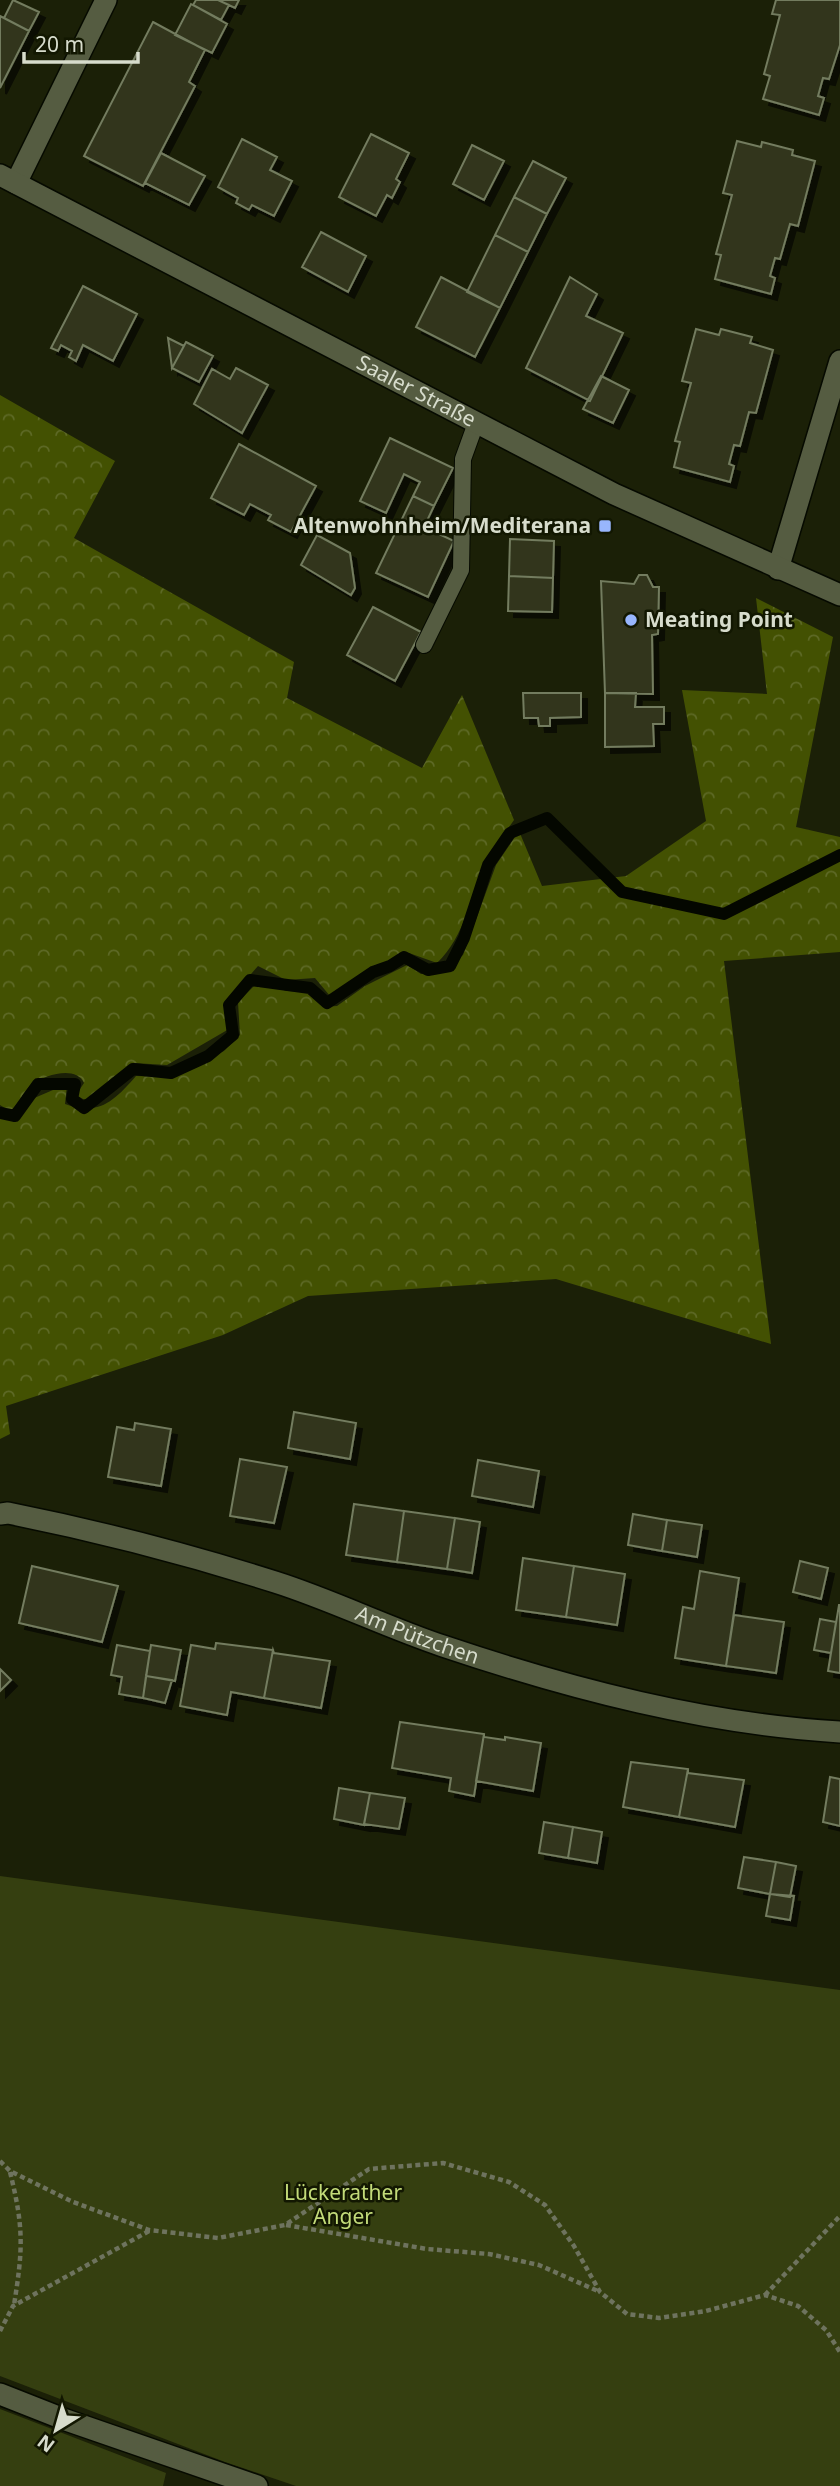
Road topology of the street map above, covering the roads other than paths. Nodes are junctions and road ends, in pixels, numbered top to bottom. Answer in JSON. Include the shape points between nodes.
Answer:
{"nodes":[{"id":1,"x":106,"y":0,"type":"edge"},
{"id":2,"x":8,"y":179,"type":"edge"},
{"id":3,"x":840,"y":361,"type":"edge"},
{"id":4,"x":476,"y":423,"type":"junction"},
{"id":5,"x":778,"y":569,"type":"junction"},
{"id":6,"x":840,"y":595,"type":"edge"},
{"id":7,"x":424,"y":645,"type":"dead end"},
{"id":8,"x":0,"y":1514,"type":"edge"},
{"id":9,"x":840,"y":1732,"type":"edge"},
{"id":10,"x":0,"y":2394,"type":"edge"},
{"id":11,"x":257,"y":2486,"type":"edge"}],
"edges":[{"from":1,"to":2,"type":"street"},
{"from":2,"to":4,"type":"street","name":"Saaler Straße"},
{"from":3,"to":5,"type":"street"},
{"from":4,"to":5,"type":"street","name":"Saaler Straße","via":[[614,494]]},
{"from":4,"to":7,"type":"lane","via":[[463,459],[461,570]]},
{"from":5,"to":6,"type":"street","name":"Saaler Straße"},
{"from":8,"to":9,"type":"street","name":"Am Pützchen","via":[[98,1531],[264,1579],[443,1646],[602,1694],[761,1726]]},
{"from":10,"to":11,"type":"street"}]}
